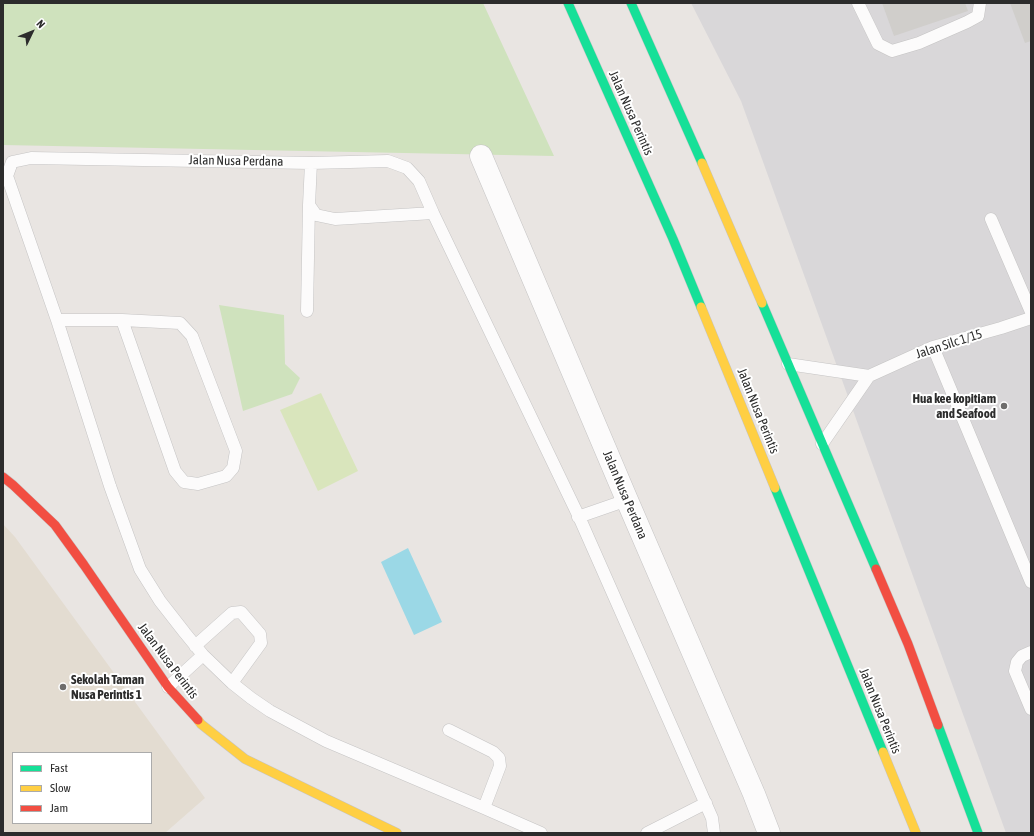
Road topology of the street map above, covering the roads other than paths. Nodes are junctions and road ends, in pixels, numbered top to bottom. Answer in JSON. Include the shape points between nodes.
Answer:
{"nodes":[{"id":1,"x":568,"y":3,"type":"edge"},
{"id":2,"x":631,"y":3,"type":"edge"},
{"id":3,"x":858,"y":3,"type":"edge"},
{"id":4,"x":980,"y":3,"type":"edge"},
{"id":5,"x":481,"y":156,"type":"dead end"},
{"id":6,"x":311,"y":163,"type":"junction"},
{"id":7,"x":309,"y":205,"type":"junction"},
{"id":8,"x":434,"y":213,"type":"junction"},
{"id":9,"x":991,"y":219,"type":"dead end"},
{"id":10,"x":307,"y":311,"type":"dead end"},
{"id":11,"x":1031,"y":312,"type":"edge"},
{"id":12,"x":1031,"y":318,"type":"edge"},
{"id":13,"x":57,"y":320,"type":"junction"},
{"id":14,"x":122,"y":320,"type":"junction"},
{"id":15,"x":933,"y":347,"type":"junction"},
{"id":16,"x":788,"y":364,"type":"junction"},
{"id":17,"x":869,"y":376,"type":"junction"},
{"id":18,"x":822,"y":444,"type":"junction"},
{"id":19,"x":3,"y":477,"type":"edge"},
{"id":20,"x":626,"y":500,"type":"junction"},
{"id":21,"x":578,"y":517,"type":"junction"},
{"id":22,"x":1031,"y":582,"type":"edge"},
{"id":23,"x":908,"y":644,"type":"junction"},
{"id":24,"x":199,"y":651,"type":"junction"},
{"id":25,"x":1031,"y":652,"type":"edge"},
{"id":26,"x":232,"y":683,"type":"junction"},
{"id":27,"x":168,"y":687,"type":"junction"},
{"id":28,"x":1031,"y":709,"type":"edge"},
{"id":29,"x":449,"y":730,"type":"dead end"},
{"id":30,"x":958,"y":753,"type":"dead end"},
{"id":31,"x":706,"y":804,"type":"junction"},
{"id":32,"x":484,"y":808,"type":"junction"},
{"id":33,"x":397,"y":833,"type":"edge"},
{"id":34,"x":541,"y":833,"type":"edge"},
{"id":35,"x":647,"y":833,"type":"edge"},
{"id":36,"x":714,"y":833,"type":"edge"},
{"id":37,"x":769,"y":833,"type":"edge"},
{"id":38,"x":916,"y":833,"type":"edge"},
{"id":39,"x":978,"y":833,"type":"edge"}],
"edges":[{"from":1,"to":38,"type":"main road","name":"Jalan Nusa Perintis","via":[[673,239]]},
{"from":2,"to":16,"type":"main road"},
{"from":3,"to":4,"type":"lane","via":[[878,44],[892,51],[919,43],[967,22],[978,16]]},
{"from":5,"to":20,"type":"street","name":"Jalan Nusa Perdana"},
{"from":6,"to":7,"type":"lane"},
{"from":6,"to":8,"type":"lane","name":"Jalan Nusa Perdana","via":[[388,161],[406,168],[419,181]]},
{"from":6,"to":13,"type":"lane","name":"Jalan Nusa Perdana","via":[[31,158],[12,162],[7,176]]},
{"from":7,"to":8,"type":"lane","via":[[316,216],[335,219]]},
{"from":7,"to":10,"type":"lane"},
{"from":8,"to":21,"type":"lane","name":"Jalan Nusa Perdana"},
{"from":9,"to":11,"type":"lane"},
{"from":12,"to":15,"type":"lane","name":"Jalan Silc 1/15"},
{"from":13,"to":14,"type":"lane"},
{"from":13,"to":24,"type":"lane","via":[[110,486],[140,568],[160,601]]},
{"from":14,"to":14,"type":"lane","via":[[180,323],[192,336],[236,451],[234,468],[226,476],[198,484],[184,482],[175,471]]},
{"from":15,"to":17,"type":"lane","name":"Jalan Silc 1/15"},
{"from":15,"to":22,"type":"lane"},
{"from":16,"to":17,"type":"lane"},
{"from":16,"to":18,"type":"main road"},
{"from":17,"to":18,"type":"lane"},
{"from":18,"to":23,"type":"main road"},
{"from":19,"to":27,"type":"main road","name":"Jalan Nusa Perintis","via":[[55,525]]},
{"from":20,"to":21,"type":"lane"},
{"from":20,"to":37,"type":"street","name":"Jalan Nusa Perdana"},
{"from":21,"to":31,"type":"lane","name":"Jalan Nusa Perdana"},
{"from":23,"to":30,"type":"main road"},
{"from":23,"to":39,"type":"main road"},
{"from":24,"to":26,"type":"lane"},
{"from":24,"to":26,"type":"lane","via":[[232,613],[241,612],[260,634],[261,643]]},
{"from":24,"to":27,"type":"lane"},
{"from":25,"to":28,"type":"lane","via":[[1022,656],[1015,671]]},
{"from":26,"to":32,"type":"lane","via":[[270,711],[326,741]]},
{"from":27,"to":33,"type":"main road","name":"Jalan Nusa Perintis","via":[[201,724],[245,759]]},
{"from":29,"to":32,"type":"lane","via":[[493,752],[499,758],[500,766]]},
{"from":31,"to":35,"type":"lane"},
{"from":31,"to":36,"type":"lane","name":"Jalan Nusa Perdana","via":[[712,818]]},
{"from":32,"to":34,"type":"lane"}]}
